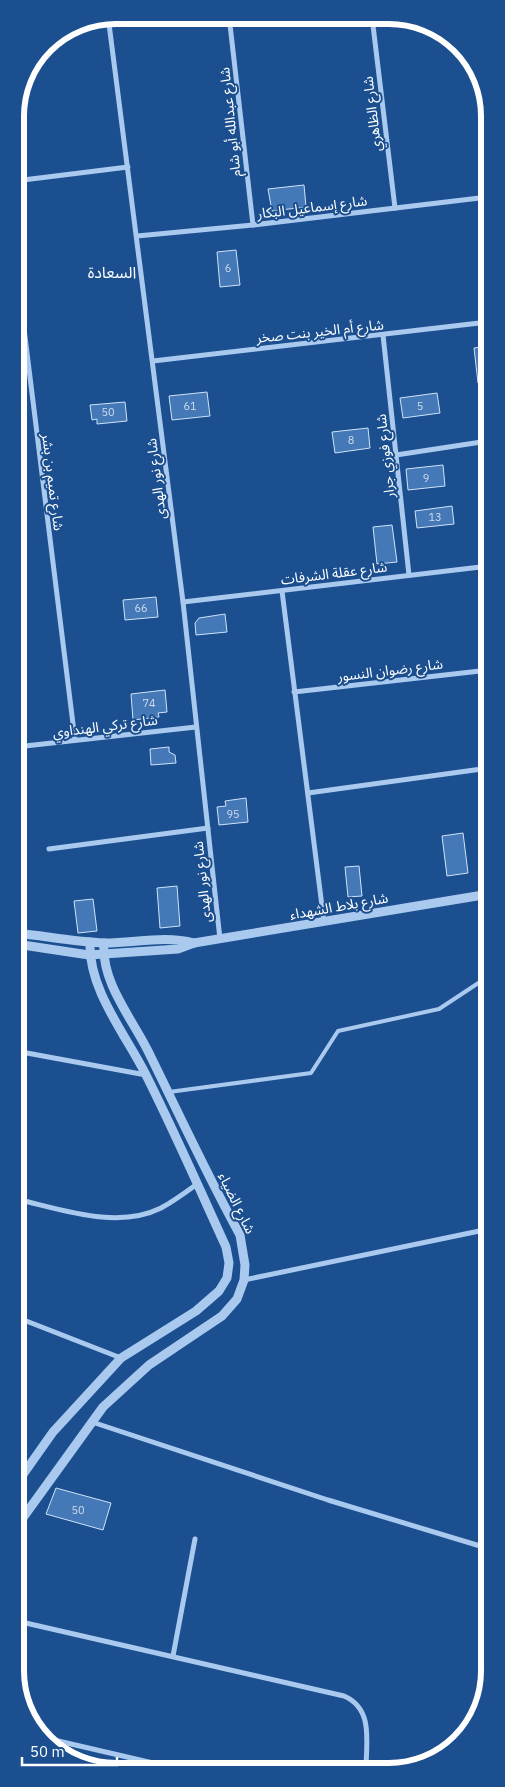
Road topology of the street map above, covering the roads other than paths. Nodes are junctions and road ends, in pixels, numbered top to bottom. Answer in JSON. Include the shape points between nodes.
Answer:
{"nodes":[{"id":1,"x":109,"y":24,"type":"edge"},
{"id":2,"x":230,"y":24,"type":"edge"},
{"id":3,"x":373,"y":24,"type":"edge"},
{"id":4,"x":128,"y":167,"type":"junction"},
{"id":5,"x":24,"y":180,"type":"edge"},
{"id":6,"x":481,"y":198,"type":"edge"},
{"id":7,"x":395,"y":208,"type":"junction"},
{"id":8,"x":253,"y":225,"type":"junction"},
{"id":9,"x":137,"y":236,"type":"junction"},
{"id":10,"x":481,"y":323,"type":"edge"},
{"id":11,"x":24,"y":330,"type":"edge"},
{"id":12,"x":384,"y":336,"type":"junction"},
{"id":13,"x":153,"y":361,"type":"junction"},
{"id":14,"x":481,"y":442,"type":"edge"},
{"id":15,"x":396,"y":455,"type":"junction"},
{"id":16,"x":481,"y":567,"type":"edge"},
{"id":17,"x":409,"y":575,"type":"junction"},
{"id":18,"x":282,"y":591,"type":"junction"},
{"id":19,"x":183,"y":602,"type":"junction"},
{"id":20,"x":481,"y":671,"type":"edge"},
{"id":21,"x":294,"y":692,"type":"junction"},
{"id":22,"x":196,"y":727,"type":"junction"},
{"id":23,"x":74,"y":740,"type":"junction"},
{"id":24,"x":24,"y":746,"type":"edge"},
{"id":25,"x":481,"y":769,"type":"edge"},
{"id":26,"x":308,"y":793,"type":"junction"},
{"id":27,"x":208,"y":828,"type":"junction"},
{"id":28,"x":48,"y":849,"type":"dead end"},
{"id":29,"x":481,"y":895,"type":"edge"},
{"id":30,"x":324,"y":923,"type":"junction"},
{"id":31,"x":24,"y":934,"type":"edge"},
{"id":32,"x":220,"y":940,"type":"junction"},
{"id":33,"x":90,"y":942,"type":"junction"},
{"id":34,"x":104,"y":943,"type":"junction"},
{"id":35,"x":194,"y":943,"type":"junction"},
{"id":36,"x":24,"y":945,"type":"edge"},
{"id":37,"x":89,"y":955,"type":"junction"},
{"id":38,"x":103,"y":955,"type":"junction"},
{"id":39,"x":481,"y":981,"type":"edge"},
{"id":40,"x":24,"y":1052,"type":"edge"},
{"id":41,"x":146,"y":1075,"type":"junction"},
{"id":42,"x":167,"y":1092,"type":"junction"},
{"id":43,"x":197,"y":1184,"type":"junction"},
{"id":44,"x":24,"y":1201,"type":"edge"},
{"id":45,"x":481,"y":1232,"type":"edge"},
{"id":46,"x":244,"y":1280,"type":"junction"},
{"id":47,"x":24,"y":1320,"type":"edge"},
{"id":48,"x":121,"y":1358,"type":"junction"},
{"id":49,"x":92,"y":1422,"type":"junction"},
{"id":50,"x":24,"y":1473,"type":"edge"},
{"id":51,"x":24,"y":1516,"type":"edge"},
{"id":52,"x":195,"y":1539,"type":"dead end"},
{"id":53,"x":481,"y":1546,"type":"edge"},
{"id":54,"x":24,"y":1623,"type":"edge"},
{"id":55,"x":173,"y":1656,"type":"junction"},
{"id":56,"x":56,"y":1741,"type":"edge"},
{"id":57,"x":153,"y":1763,"type":"edge"},
{"id":58,"x":366,"y":1763,"type":"edge"}],
"edges":[{"from":1,"to":4,"type":"street","name":"شارع نور الهدى"},
{"from":2,"to":8,"type":"street","name":"شارع عبدالله أبو شام"},
{"from":3,"to":7,"type":"street","name":"شارع الظاهري"},
{"from":4,"to":5,"type":"street"},
{"from":4,"to":9,"type":"street","name":"شارع نور الهدى"},
{"from":6,"to":7,"type":"street","name":"شارع إسماعيل البكار"},
{"from":7,"to":8,"type":"street","name":"شارع إسماعيل البكار"},
{"from":8,"to":9,"type":"street","name":"شارع إسماعيل البكار"},
{"from":9,"to":13,"type":"street","name":"شارع نور الهدى"},
{"from":10,"to":12,"type":"street","name":"شارع أم الخير بنت صخر"},
{"from":11,"to":23,"type":"street","name":"شارع تميم بن بشر"},
{"from":12,"to":13,"type":"street","name":"شارع أم الخير بنت صخر"},
{"from":12,"to":15,"type":"street","name":"شارع فوزي جرار"},
{"from":13,"to":19,"type":"street","name":"شارع نور الهدى"},
{"from":14,"to":15,"type":"street"},
{"from":15,"to":17,"type":"street","name":"شارع فوزي جرار"},
{"from":16,"to":17,"type":"street","name":"شارع عقلة الشرفات"},
{"from":17,"to":18,"type":"street","name":"شارع عقلة الشرفات"},
{"from":18,"to":19,"type":"street","name":"شارع عقلة الشرفات"},
{"from":18,"to":21,"type":"street"},
{"from":19,"to":22,"type":"street","name":"شارع نور الهدى"},
{"from":20,"to":21,"type":"street","name":"شارع رضوان النسور"},
{"from":21,"to":26,"type":"street"},
{"from":22,"to":23,"type":"street","name":"شارع تركي الهنداوي"},
{"from":22,"to":27,"type":"street","name":"شارع نور الهدى"},
{"from":23,"to":24,"type":"street","name":"شارع تركي الهنداوي"},
{"from":25,"to":26,"type":"street"},
{"from":26,"to":30,"type":"street"},
{"from":27,"to":28,"type":"street"},
{"from":27,"to":32,"type":"street","name":"شارع نور الهدى"},
{"from":29,"to":30,"type":"street","name":"شارع بلاط الشهداء"},
{"from":30,"to":32,"type":"street","name":"شارع بلاط الشهداء"},
{"from":31,"to":33,"type":"street","name":"شارع بلاط الشهداء"},
{"from":32,"to":35,"type":"street","name":"شارع بلاط الشهداء"},
{"from":33,"to":34,"type":"street","name":"شارع بلاط الشهداء"},
{"from":33,"to":37,"type":"street","name":"شارع الضياء"},
{"from":34,"to":35,"type":"street","name":"شارع بلاط الشهداء","via":[[177,938]]},
{"from":34,"to":38,"type":"street","name":"شارع الضياء"},
{"from":35,"to":38,"type":"street","name":"شارع بلاط الشهداء","via":[[178,949]]},
{"from":36,"to":37,"type":"street","name":"شارع بلاط الشهداء"},
{"from":37,"to":38,"type":"street","name":"شارع بلاط الشهداء"},
{"from":37,"to":41,"type":"street","name":"شارع الضياء","via":[[114,1018]]},
{"from":38,"to":42,"type":"street","name":"شارع الضياء","via":[[107,973]]},
{"from":39,"to":42,"type":"lane","via":[[439,1009],[338,1031],[311,1073]]},
{"from":40,"to":41,"type":"street"},
{"from":41,"to":43,"type":"street","name":"شارع الضياء"},
{"from":42,"to":46,"type":"street","name":"شارع الضياء","via":[[240,1235],[244,1250]]},
{"from":43,"to":44,"type":"street","via":[[161,1208],[119,1217],[93,1216]]},
{"from":43,"to":48,"type":"street","name":"شارع الضياء","via":[[226,1247],[227,1278],[209,1301]]},
{"from":45,"to":46,"type":"street"},
{"from":46,"to":49,"type":"street","name":"شارع الضياء","via":[[237,1299],[222,1316],[149,1365],[103,1407]]},
{"from":47,"to":48,"type":"street"},
{"from":48,"to":50,"type":"street","name":"شارع الضياء","via":[[53,1432]]},
{"from":49,"to":51,"type":"street","name":"شارع الضياء"},
{"from":49,"to":53,"type":"street"},
{"from":52,"to":55,"type":"street"},
{"from":54,"to":55,"type":"street"},
{"from":55,"to":58,"type":"street","via":[[355,1701],[364,1712]]},
{"from":56,"to":57,"type":"street"}]}
